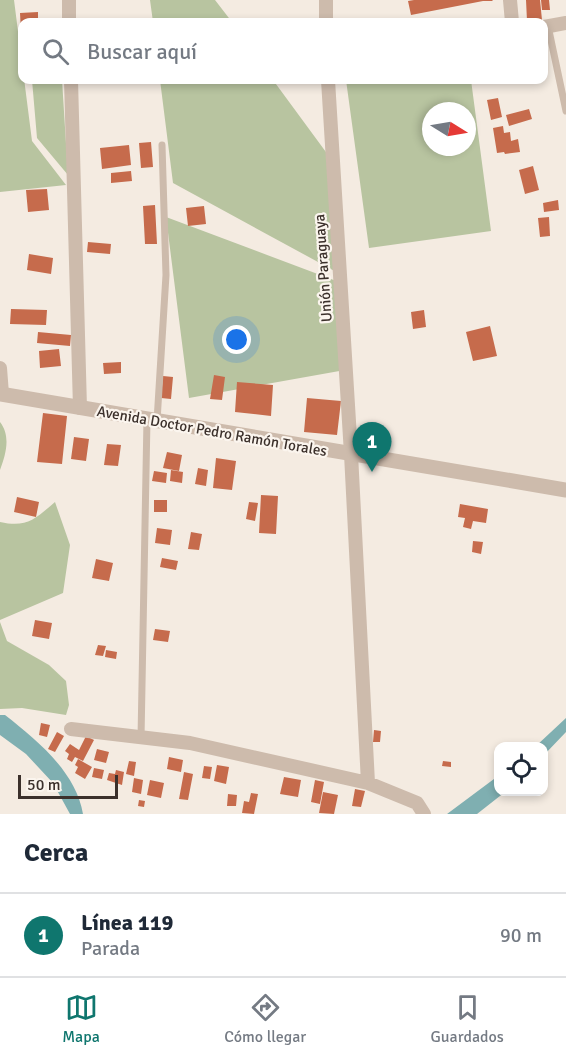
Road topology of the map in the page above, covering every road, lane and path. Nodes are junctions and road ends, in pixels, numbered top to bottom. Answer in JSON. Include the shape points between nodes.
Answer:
{"nodes":[{"id":1,"x":69,"y":0,"type":"edge"},
{"id":2,"x":326,"y":0,"type":"edge"},
{"id":3,"x":510,"y":0,"type":"edge"},
{"id":4,"x":69,"y":18,"type":"edge"},
{"id":5,"x":326,"y":18,"type":"edge"},
{"id":6,"x":512,"y":18,"type":"edge"},
{"id":7,"x":566,"y":23,"type":"edge"},
{"id":8,"x":548,"y":27,"type":"edge"},
{"id":9,"x":548,"y":35,"type":"edge"},
{"id":10,"x":71,"y":84,"type":"edge"},
{"id":11,"x":328,"y":84,"type":"edge"},
{"id":12,"x":566,"y":111,"type":"edge"},
{"id":13,"x":162,"y":145,"type":"dead end"},
{"id":14,"x":0,"y":368,"type":"edge"},
{"id":15,"x":1,"y":394,"type":"edge"},
{"id":16,"x":80,"y":408,"type":"junction"},
{"id":17,"x":152,"y":420,"type":"junction"},
{"id":18,"x":351,"y":454,"type":"junction"},
{"id":19,"x":566,"y":490,"type":"edge"},
{"id":20,"x":71,"y":729,"type":"dead end"},
{"id":21,"x":141,"y":738,"type":"junction"},
{"id":22,"x":368,"y":783,"type":"junction"},
{"id":23,"x":420,"y":808,"type":"edge"}],
"edges":[{"from":1,"to":4,"type":"street"},
{"from":2,"to":5,"type":"street"},
{"from":3,"to":6,"type":"street"},
{"from":7,"to":8,"type":"street"},
{"from":9,"to":12,"type":"lane"},
{"from":10,"to":16,"type":"street"},
{"from":11,"to":18,"type":"street","name":"Unión Paraguaya"},
{"from":13,"to":17,"type":"lane","via":[[166,275]]},
{"from":14,"to":15,"type":"street"},
{"from":15,"to":16,"type":"street","name":"Avenida Doctor Pedro Ramón Torales"},
{"from":16,"to":17,"type":"street","name":"Avenida Doctor Pedro Ramón Torales"},
{"from":17,"to":18,"type":"street","name":"Avenida Doctor Pedro Ramón Torales"},
{"from":17,"to":21,"type":"lane"},
{"from":18,"to":19,"type":"street","name":"Avenida Doctor Pedro Ramón Torales"},
{"from":18,"to":22,"type":"street","name":"Unión Paraguaya"},
{"from":20,"to":21,"type":"street"},
{"from":21,"to":22,"type":"street","via":[[190,743]]},
{"from":22,"to":23,"type":"street"}]}
